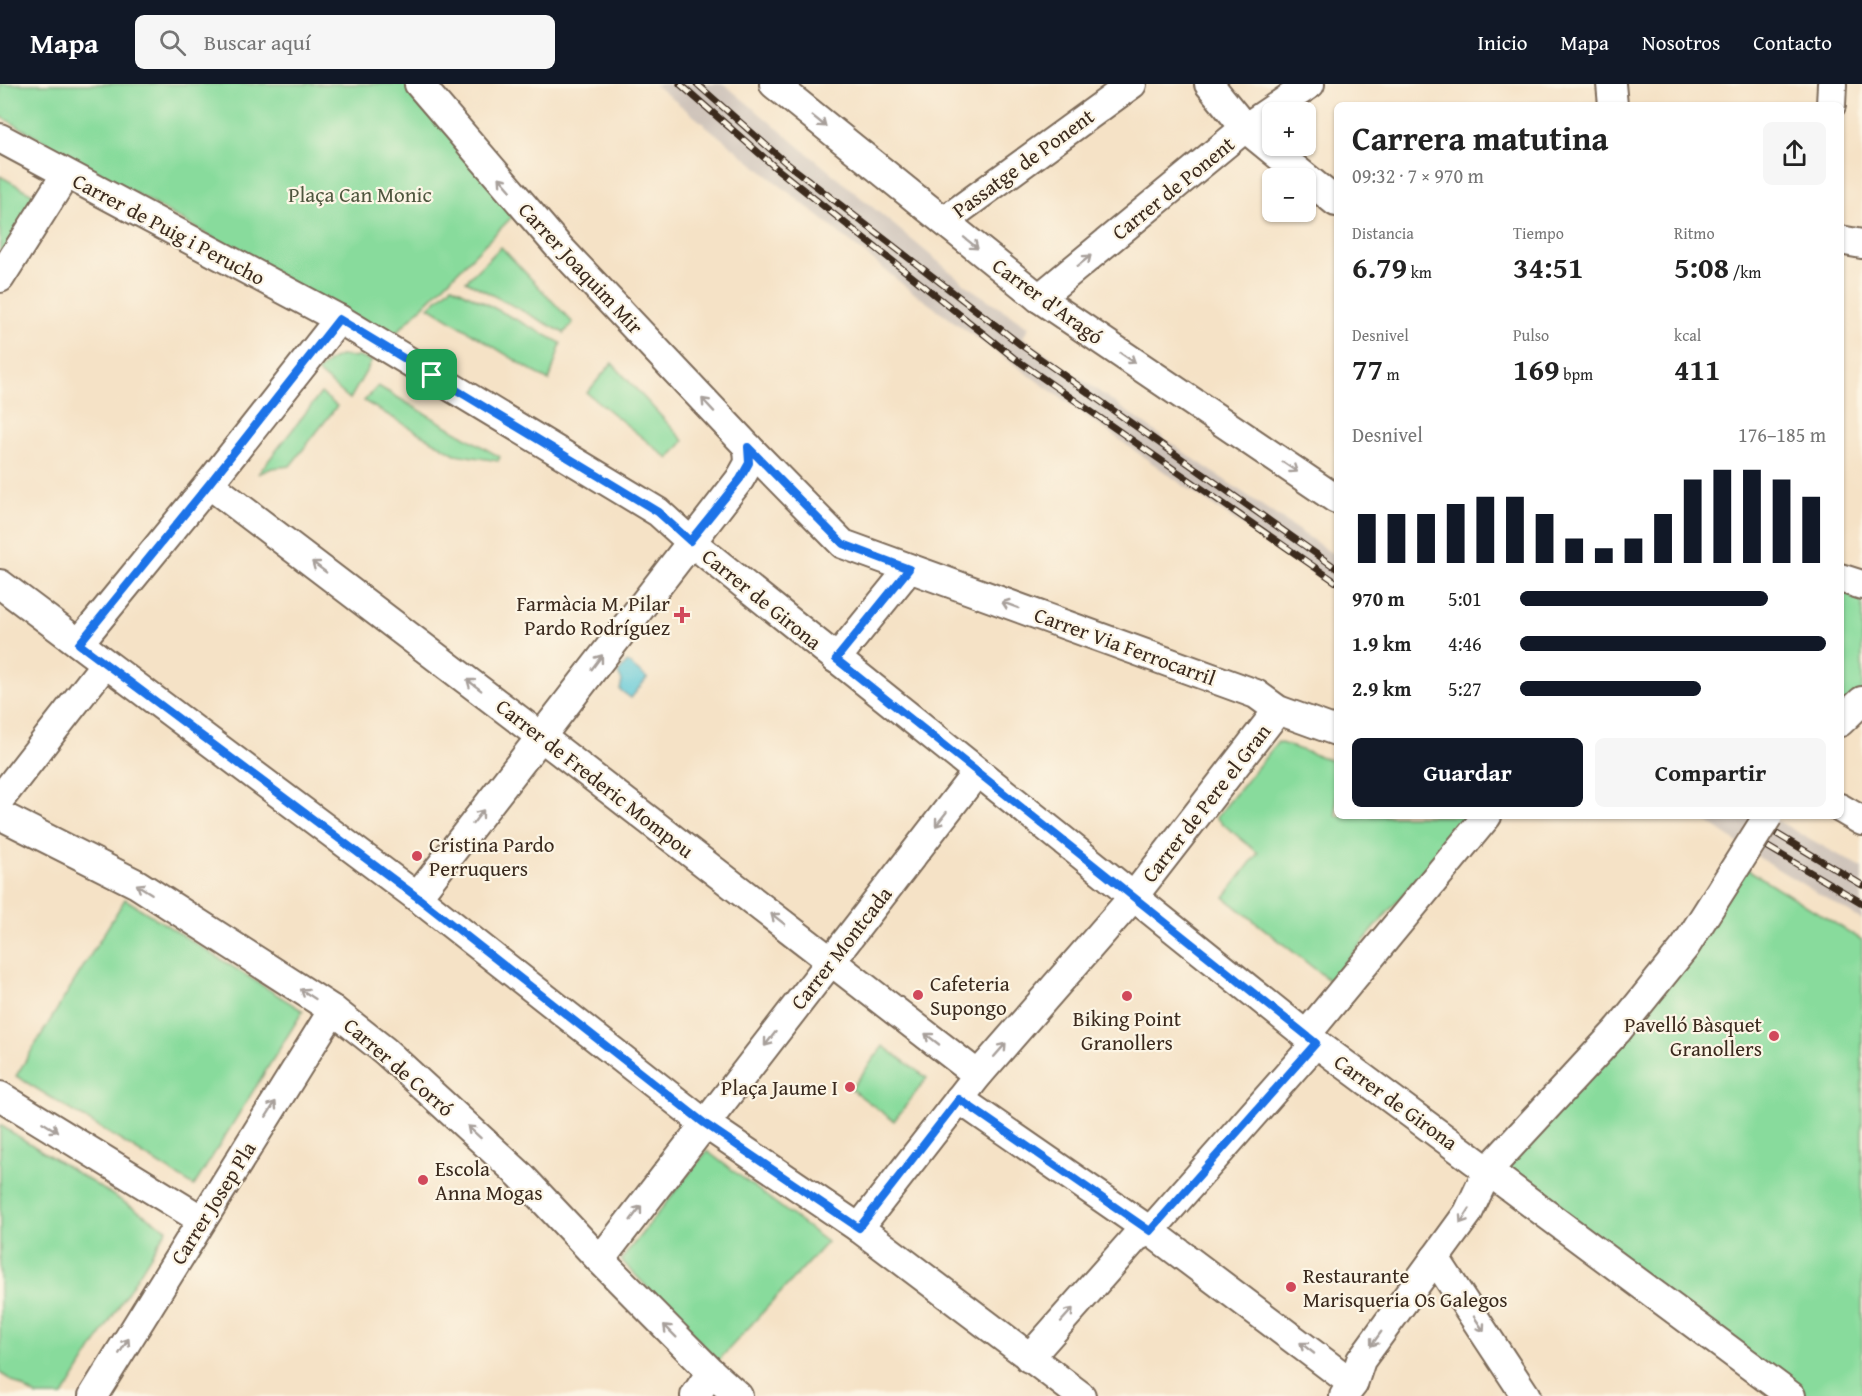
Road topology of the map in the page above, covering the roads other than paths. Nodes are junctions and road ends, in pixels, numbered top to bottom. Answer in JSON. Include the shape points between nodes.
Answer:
{"nodes":[{"id":1,"x":418,"y":84,"type":"edge"},
{"id":2,"x":774,"y":84,"type":"edge"},
{"id":3,"x":1132,"y":84,"type":"edge"},
{"id":4,"x":1209,"y":84,"type":"edge"},
{"id":5,"x":1310,"y":84,"type":"edge"},
{"id":6,"x":1611,"y":84,"type":"edge"},
{"id":7,"x":1832,"y":84,"type":"edge"},
{"id":8,"x":1612,"y":102,"type":"edge"},
{"id":9,"x":1831,"y":102,"type":"edge"},
{"id":10,"x":1245,"y":128,"type":"junction"},
{"id":11,"x":0,"y":138,"type":"edge"},
{"id":12,"x":66,"y":174,"type":"junction"},
{"id":13,"x":1334,"y":200,"type":"edge"},
{"id":14,"x":944,"y":221,"type":"junction"},
{"id":15,"x":1844,"y":241,"type":"edge"},
{"id":16,"x":1862,"y":244,"type":"edge"},
{"id":17,"x":0,"y":278,"type":"edge"},
{"id":18,"x":1039,"y":298,"type":"junction"},
{"id":19,"x":339,"y":319,"type":"junction"},
{"id":20,"x":748,"y":447,"type":"junction"},
{"id":21,"x":209,"y":484,"type":"junction"},
{"id":22,"x":1334,"y":498,"type":"edge"},
{"id":23,"x":690,"y":541,"type":"junction"},
{"id":24,"x":909,"y":569,"type":"junction"},
{"id":25,"x":1844,"y":579,"type":"edge"},
{"id":26,"x":0,"y":584,"type":"edge"},
{"id":27,"x":1862,"y":585,"type":"edge"},
{"id":28,"x":79,"y":644,"type":"junction"},
{"id":29,"x":836,"y":659,"type":"junction"},
{"id":30,"x":105,"y":664,"type":"junction"},
{"id":31,"x":1862,"y":701,"type":"edge"},
{"id":32,"x":1278,"y":711,"type":"junction"},
{"id":33,"x":1844,"y":718,"type":"edge"},
{"id":34,"x":1334,"y":730,"type":"edge"},
{"id":35,"x":540,"y":736,"type":"junction"},
{"id":36,"x":977,"y":772,"type":"junction"},
{"id":37,"x":0,"y":799,"type":"edge"},
{"id":38,"x":1844,"y":810,"type":"edge"},
{"id":39,"x":0,"y":814,"type":"edge"},
{"id":40,"x":1484,"y":819,"type":"edge"},
{"id":41,"x":1766,"y":819,"type":"edge"},
{"id":42,"x":1862,"y":821,"type":"edge"},
{"id":43,"x":1134,"y":896,"type":"junction"},
{"id":44,"x":417,"y":897,"type":"junction"},
{"id":45,"x":831,"y":960,"type":"junction"},
{"id":46,"x":333,"y":1010,"type":"junction"},
{"id":47,"x":1311,"y":1039,"type":"junction"},
{"id":48,"x":978,"y":1075,"type":"junction"},
{"id":49,"x":0,"y":1096,"type":"edge"},
{"id":50,"x":959,"y":1099,"type":"junction"},
{"id":51,"x":704,"y":1123,"type":"junction"},
{"id":52,"x":1488,"y":1170,"type":"junction"},
{"id":53,"x":202,"y":1220,"type":"junction"},
{"id":54,"x":859,"y":1228,"type":"junction"},
{"id":55,"x":1150,"y":1231,"type":"junction"},
{"id":56,"x":1435,"y":1258,"type":"junction"},
{"id":57,"x":600,"y":1260,"type":"junction"},
{"id":58,"x":1029,"y":1358,"type":"junction"},
{"id":59,"x":711,"y":1372,"type":"junction"},
{"id":60,"x":1348,"y":1390,"type":"edge"},
{"id":61,"x":93,"y":1396,"type":"edge"},
{"id":62,"x":695,"y":1396,"type":"edge"},
{"id":63,"x":738,"y":1396,"type":"edge"},
{"id":64,"x":1081,"y":1396,"type":"edge"},
{"id":65,"x":1526,"y":1396,"type":"edge"},
{"id":66,"x":1791,"y":1396,"type":"edge"}],
"edges":[{"from":20,"to":1,"type":"street","name":"Carrer Joaquim Mir","one_way":true,"via":[[558,246]]},
{"from":2,"to":14,"type":"street","name":"Carrer d'Aragó","one_way":true},
{"from":3,"to":14,"type":"street","name":"Passatge de Ponent"},
{"from":4,"to":10,"type":"street"},
{"from":5,"to":10,"type":"street","name":"Carrer de Ponent"},
{"from":6,"to":8,"type":"street"},
{"from":7,"to":9,"type":"street"},
{"from":10,"to":13,"type":"street"},
{"from":18,"to":10,"type":"street","name":"Carrer de Ponent","one_way":true},
{"from":11,"to":12,"type":"street","name":"Carrer de Puig i Perucho"},
{"from":12,"to":17,"type":"street"},
{"from":12,"to":19,"type":"street","name":"Carrer de Puig i Perucho"},
{"from":14,"to":18,"type":"street","name":"Carrer d'Aragó","one_way":true},
{"from":15,"to":16,"type":"street"},
{"from":18,"to":22,"type":"street","name":"Carrer d'Aragó","one_way":true},
{"from":19,"to":21,"type":"street"},
{"from":19,"to":23,"type":"street","name":"Carrer de Girona","via":[[658,512]]},
{"from":20,"to":23,"type":"street","via":[[749,463],[740,479]]},
{"from":20,"to":24,"type":"street","name":"Carrer Via Ferrocarril","via":[[843,544]]},
{"from":21,"to":28,"type":"street"},
{"from":35,"to":21,"type":"street","name":"Carrer de Frederic Mompou","one_way":true},
{"from":23,"to":29,"type":"street","name":"Carrer de Girona"},
{"from":35,"to":23,"type":"street","one_way":true},
{"from":24,"to":29,"type":"street"},
{"from":32,"to":24,"type":"street","name":"Carrer Via Ferrocarril","one_way":true,"via":[[1256,694]]},
{"from":25,"to":27,"type":"street"},
{"from":26,"to":28,"type":"street"},
{"from":28,"to":30,"type":"street"},
{"from":29,"to":36,"type":"street","name":"Carrer de Girona"},
{"from":30,"to":37,"type":"street"},
{"from":30,"to":44,"type":"street"},
{"from":31,"to":33,"type":"street"},
{"from":32,"to":34,"type":"street","name":"Carrer Via Ferrocarril"},
{"from":32,"to":43,"type":"street","name":"Carrer de Pere el Gran"},
{"from":44,"to":35,"type":"street","one_way":true},
{"from":45,"to":35,"type":"street","name":"Carrer de Frederic Mompou","one_way":true},
{"from":36,"to":43,"type":"street","name":"Carrer de Girona"},
{"from":36,"to":45,"type":"street","name":"Carrer Montcada","one_way":true},
{"from":38,"to":42,"type":"street"},
{"from":46,"to":39,"type":"street","name":"Carrer de Corró","one_way":true,"via":[[137,884]]},
{"from":40,"to":47,"type":"street"},
{"from":41,"to":52,"type":"street","bridge":true,"via":[[1685,947],[1618,1030]]},
{"from":43,"to":47,"type":"street","name":"Carrer de Girona"},
{"from":48,"to":43,"type":"street","name":"Carrer de Pere el Gran","one_way":true},
{"from":44,"to":51,"type":"street"},
{"from":48,"to":45,"type":"street","name":"Carrer de Frederic Mompou","one_way":true},
{"from":45,"to":51,"type":"street","name":"Carrer Montcada","one_way":true},
{"from":53,"to":46,"type":"street","name":"Carrer Josep Pla","one_way":true},
{"from":57,"to":46,"type":"street","name":"Carrer de Corró","one_way":true,"via":[[520,1175]]},
{"from":47,"to":52,"type":"street","name":"Carrer de Girona"},
{"from":47,"to":55,"type":"street"},
{"from":48,"to":50,"type":"street","name":"Carrer de Pere el Gran"},
{"from":49,"to":53,"type":"street","one_way":true},
{"from":50,"to":54,"type":"street","name":"Carrer de Pere el Gran"},
{"from":50,"to":55,"type":"street"},
{"from":51,"to":54,"type":"street"},
{"from":57,"to":51,"type":"street","name":"Carrer Montcada","one_way":true},
{"from":52,"to":56,"type":"street","one_way":true,"via":[[1468,1213]]},
{"from":52,"to":66,"type":"street","name":"Carrer de Girona"},
{"from":61,"to":53,"type":"street","name":"Carrer Josep Pla","one_way":true},
{"from":54,"to":58,"type":"street"},
{"from":58,"to":55,"type":"street","one_way":true,"via":[[1136,1237]]},
{"from":60,"to":55,"type":"street","one_way":true},
{"from":56,"to":60,"type":"street","one_way":true,"via":[[1361,1360]]},
{"from":56,"to":65,"type":"street","one_way":true},
{"from":59,"to":57,"type":"street","name":"Carrer de Corró","one_way":true},
{"from":58,"to":64,"type":"street"},
{"from":59,"to":62,"type":"street"},
{"from":59,"to":63,"type":"street","name":"Carrer de Corró"}]}
